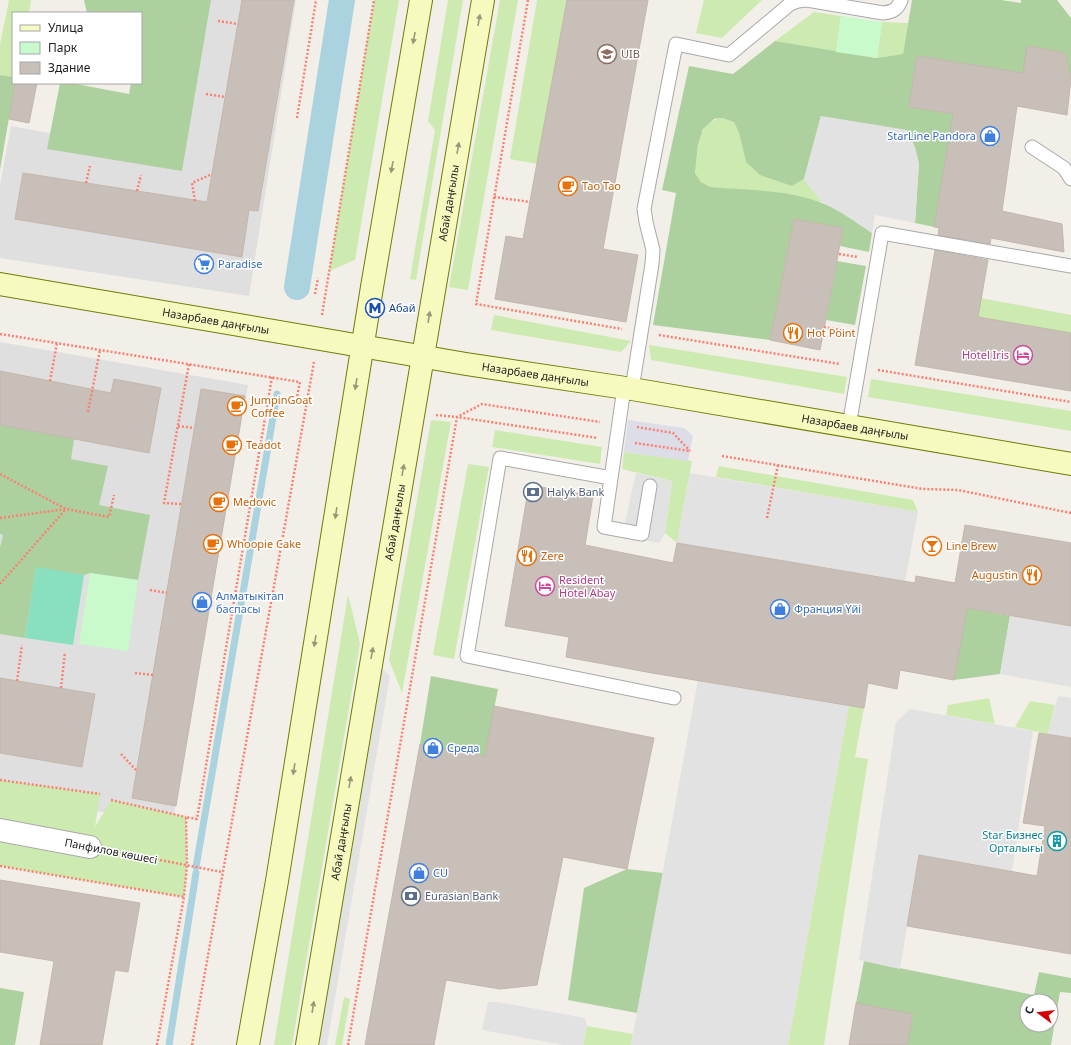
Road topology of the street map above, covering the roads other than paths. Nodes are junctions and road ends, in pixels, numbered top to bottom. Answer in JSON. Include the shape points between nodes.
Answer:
{"nodes":[{"id":1,"x":421,"y":0,"type":"edge"},
{"id":2,"x":483,"y":0,"type":"edge"},
{"id":3,"x":806,"y":0,"type":"edge"},
{"id":4,"x":901,"y":0,"type":"edge"},
{"id":5,"x":1032,"y":147,"type":"dead end"},
{"id":6,"x":1071,"y":179,"type":"edge"},
{"id":7,"x":1071,"y":266,"type":"edge"},
{"id":8,"x":0,"y":284,"type":"edge"},
{"id":9,"x":363,"y":346,"type":"junction"},
{"id":10,"x":422,"y":356,"type":"junction"},
{"id":11,"x":628,"y":389,"type":"junction"},
{"id":12,"x":849,"y":426,"type":"junction"},
{"id":13,"x":1071,"y":464,"type":"edge"},
{"id":14,"x":611,"y":478,"type":"junction"},
{"id":15,"x":650,"y":486,"type":"dead end"},
{"id":16,"x":674,"y":698,"type":"dead end"},
{"id":17,"x":0,"y":830,"type":"edge"},
{"id":18,"x":90,"y":847,"type":"road end"},
{"id":19,"x":248,"y":1045,"type":"edge"},
{"id":20,"x":307,"y":1045,"type":"edge"}],
"edges":[{"from":1,"to":9,"type":"main road","one_way":true},
{"from":10,"to":2,"type":"main road","name":"Абай даңғылы","one_way":true},
{"from":3,"to":4,"type":"lane","via":[[883,13],[898,8]]},
{"from":3,"to":11,"type":"lane","via":[[790,4],[729,55],[676,44],[644,209],[653,250],[652,264],[642,332]]},
{"from":5,"to":6,"type":"lane","via":[[1064,168]]},
{"from":7,"to":12,"type":"lane","via":[[882,233]]},
{"from":8,"to":9,"type":"main road","name":"Назарбаев даңғылы"},
{"from":9,"to":10,"type":"main road","name":"Назарбаев даңғылы"},
{"from":9,"to":19,"type":"main road","one_way":true},
{"from":10,"to":11,"type":"main road","name":"Назарбаев даңғылы"},
{"from":20,"to":10,"type":"main road","name":"Абай даңғылы","one_way":true},
{"from":11,"to":12,"type":"main road","name":"Назарбаев даңғылы"},
{"from":11,"to":14,"type":"lane","via":[[619,424]]},
{"from":12,"to":13,"type":"main road","name":"Назарбаев даңғылы"},
{"from":14,"to":15,"type":"lane","via":[[604,527],[642,534]]},
{"from":14,"to":16,"type":"lane","via":[[500,458],[467,656]]},
{"from":17,"to":18,"type":"street","name":"Панфилов көшесі"}]}
